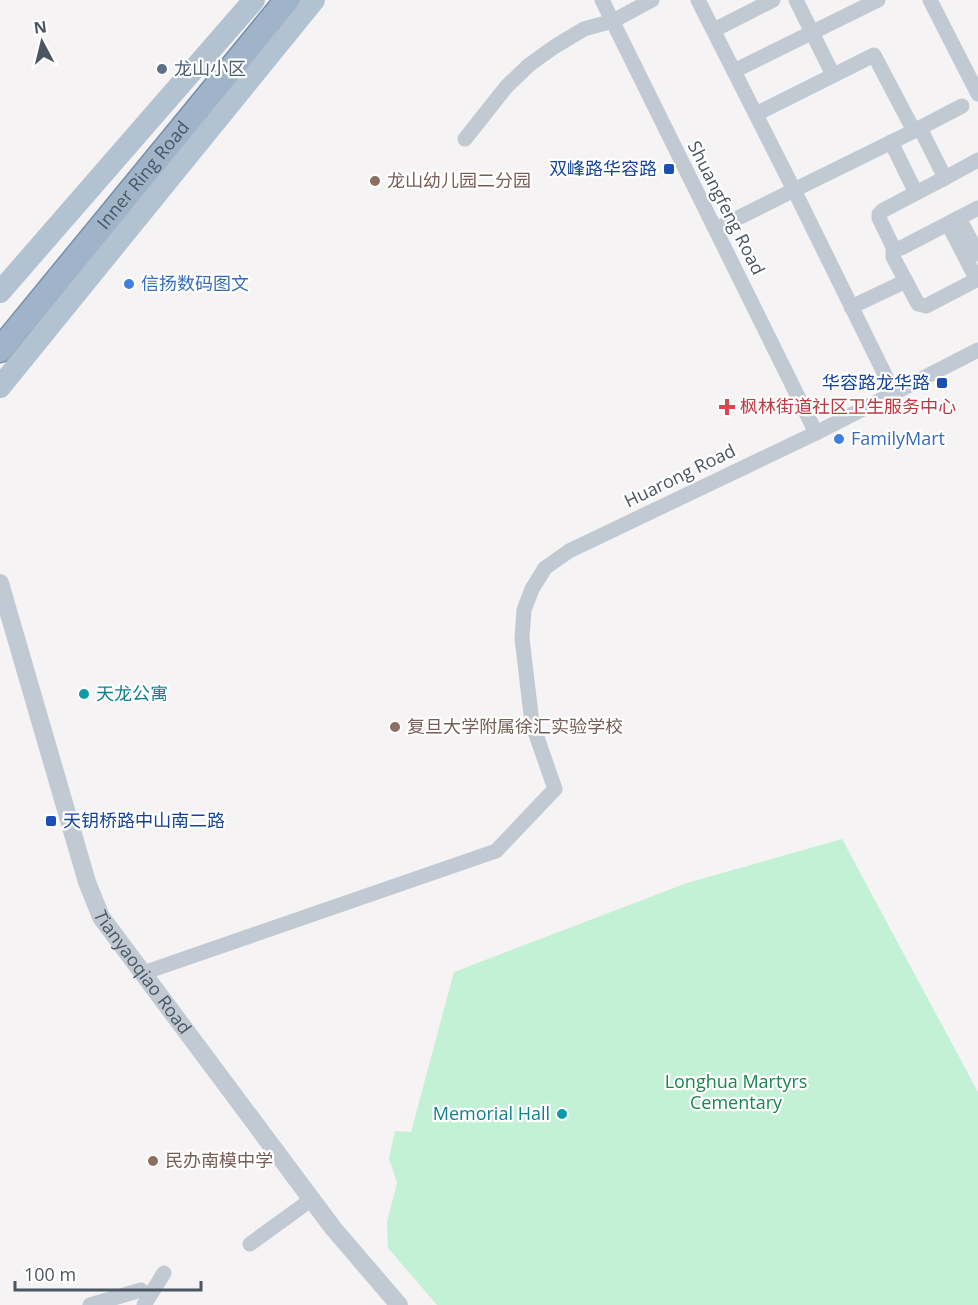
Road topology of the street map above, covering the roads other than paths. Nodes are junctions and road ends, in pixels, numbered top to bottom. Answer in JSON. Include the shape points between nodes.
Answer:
{"nodes":[{"id":1,"x":254,"y":0,"type":"edge"},
{"id":2,"x":269,"y":0,"type":"edge"},
{"id":3,"x":287,"y":0,"type":"edge"},
{"id":4,"x":314,"y":0,"type":"edge"},
{"id":5,"x":602,"y":0,"type":"edge"},
{"id":6,"x":652,"y":0,"type":"edge"},
{"id":7,"x":698,"y":0,"type":"edge"},
{"id":8,"x":773,"y":0,"type":"edge"},
{"id":9,"x":796,"y":0,"type":"edge"},
{"id":10,"x":878,"y":0,"type":"edge"},
{"id":11,"x":930,"y":0,"type":"edge"},
{"id":12,"x":613,"y":21,"type":"junction"},
{"id":13,"x":714,"y":30,"type":"junction"},
{"id":14,"x":812,"y":33,"type":"junction"},
{"id":15,"x":734,"y":71,"type":"junction"},
{"id":16,"x":833,"y":75,"type":"junction"},
{"id":17,"x":978,"y":94,"type":"edge"},
{"id":18,"x":962,"y":106,"type":"dead end"},
{"id":19,"x":756,"y":114,"type":"junction"},
{"id":20,"x":917,"y":129,"type":"junction"},
{"id":21,"x":465,"y":139,"type":"dead end"},
{"id":22,"x":891,"y":142,"type":"junction"},
{"id":23,"x":978,"y":160,"type":"edge"},
{"id":24,"x":945,"y":178,"type":"junction"},
{"id":25,"x":794,"y":190,"type":"junction"},
{"id":26,"x":916,"y":193,"type":"junction"},
{"id":27,"x":978,"y":208,"type":"edge"},
{"id":28,"x":954,"y":221,"type":"junction"},
{"id":29,"x":716,"y":229,"type":"junction"},
{"id":30,"x":893,"y":247,"type":"junction"},
{"id":31,"x":978,"y":254,"type":"edge"},
{"id":32,"x":978,"y":279,"type":"edge"},
{"id":33,"x":906,"y":281,"type":"junction"},
{"id":34,"x":0,"y":292,"type":"edge"},
{"id":35,"x":851,"y":307,"type":"junction"},
{"id":36,"x":0,"y":329,"type":"edge"},
{"id":37,"x":0,"y":350,"type":"edge"},
{"id":38,"x":978,"y":351,"type":"edge"},
{"id":39,"x":0,"y":387,"type":"edge"},
{"id":40,"x":894,"y":393,"type":"junction"},
{"id":41,"x":816,"y":433,"type":"junction"},
{"id":42,"x":0,"y":583,"type":"edge"},
{"id":43,"x":143,"y":973,"type":"junction"},
{"id":44,"x":312,"y":1199,"type":"junction"},
{"id":45,"x":250,"y":1245,"type":"dead end"},
{"id":46,"x":164,"y":1273,"type":"dead end"},
{"id":47,"x":142,"y":1297,"type":"edge"},
{"id":48,"x":90,"y":1305,"type":"edge"},
{"id":49,"x":399,"y":1305,"type":"edge"}],
"edges":[{"from":1,"to":34,"type":"main road"},
{"from":2,"to":36,"type":"highway","name":"Inner Ring Road"},
{"from":3,"to":37,"type":"highway","name":"Inner Ring Road"},
{"from":4,"to":39,"type":"main road"},
{"from":5,"to":12,"type":"street","name":"Shuangfeng Road"},
{"from":6,"to":12,"type":"street"},
{"from":7,"to":13,"type":"street"},
{"from":8,"to":13,"type":"street"},
{"from":9,"to":14,"type":"street"},
{"from":10,"to":14,"type":"street"},
{"from":11,"to":17,"type":"street"},
{"from":12,"to":21,"type":"street","via":[[584,29],[529,65]]},
{"from":12,"to":29,"type":"street","name":"Shuangfeng Road"},
{"from":13,"to":15,"type":"street"},
{"from":14,"to":15,"type":"street"},
{"from":14,"to":16,"type":"street"},
{"from":15,"to":19,"type":"street"},
{"from":16,"to":19,"type":"street"},
{"from":16,"to":20,"type":"street","via":[[874,55]]},
{"from":18,"to":20,"type":"street"},
{"from":19,"to":25,"type":"street"},
{"from":20,"to":22,"type":"street"},
{"from":20,"to":24,"type":"street"},
{"from":22,"to":25,"type":"street"},
{"from":22,"to":26,"type":"street"},
{"from":23,"to":24,"type":"street"},
{"from":24,"to":26,"type":"street"},
{"from":25,"to":29,"type":"street"},
{"from":25,"to":35,"type":"street"},
{"from":26,"to":30,"type":"street","via":[[879,214]]},
{"from":27,"to":28,"type":"street"},
{"from":28,"to":30,"type":"street","via":[[901,248]]},
{"from":28,"to":31,"type":"street"},
{"from":28,"to":32,"type":"street"},
{"from":29,"to":41,"type":"street","name":"Shuangfeng Road"},
{"from":30,"to":33,"type":"street","via":[[893,257]]},
{"from":32,"to":33,"type":"street","via":[[926,306],[918,304]]},
{"from":33,"to":35,"type":"street"},
{"from":35,"to":40,"type":"street"},
{"from":38,"to":40,"type":"street","name":"Huarong Road"},
{"from":40,"to":41,"type":"street","name":"Huarong Road"},
{"from":41,"to":43,"type":"street","name":"Huarong Road","via":[[568,551],[545,568],[531,589],[524,610],[522,638],[532,723],[555,789],[496,851]]},
{"from":42,"to":43,"type":"street","name":"Tianyaoqiao Road","via":[[87,882],[101,917]]},
{"from":43,"to":44,"type":"street","name":"Tianyaoqiao Road"},
{"from":44,"to":45,"type":"street"},
{"from":44,"to":49,"type":"street","name":"Tianyaoqiao Road"},
{"from":46,"to":47,"type":"street"},
{"from":47,"to":48,"type":"street"}]}
